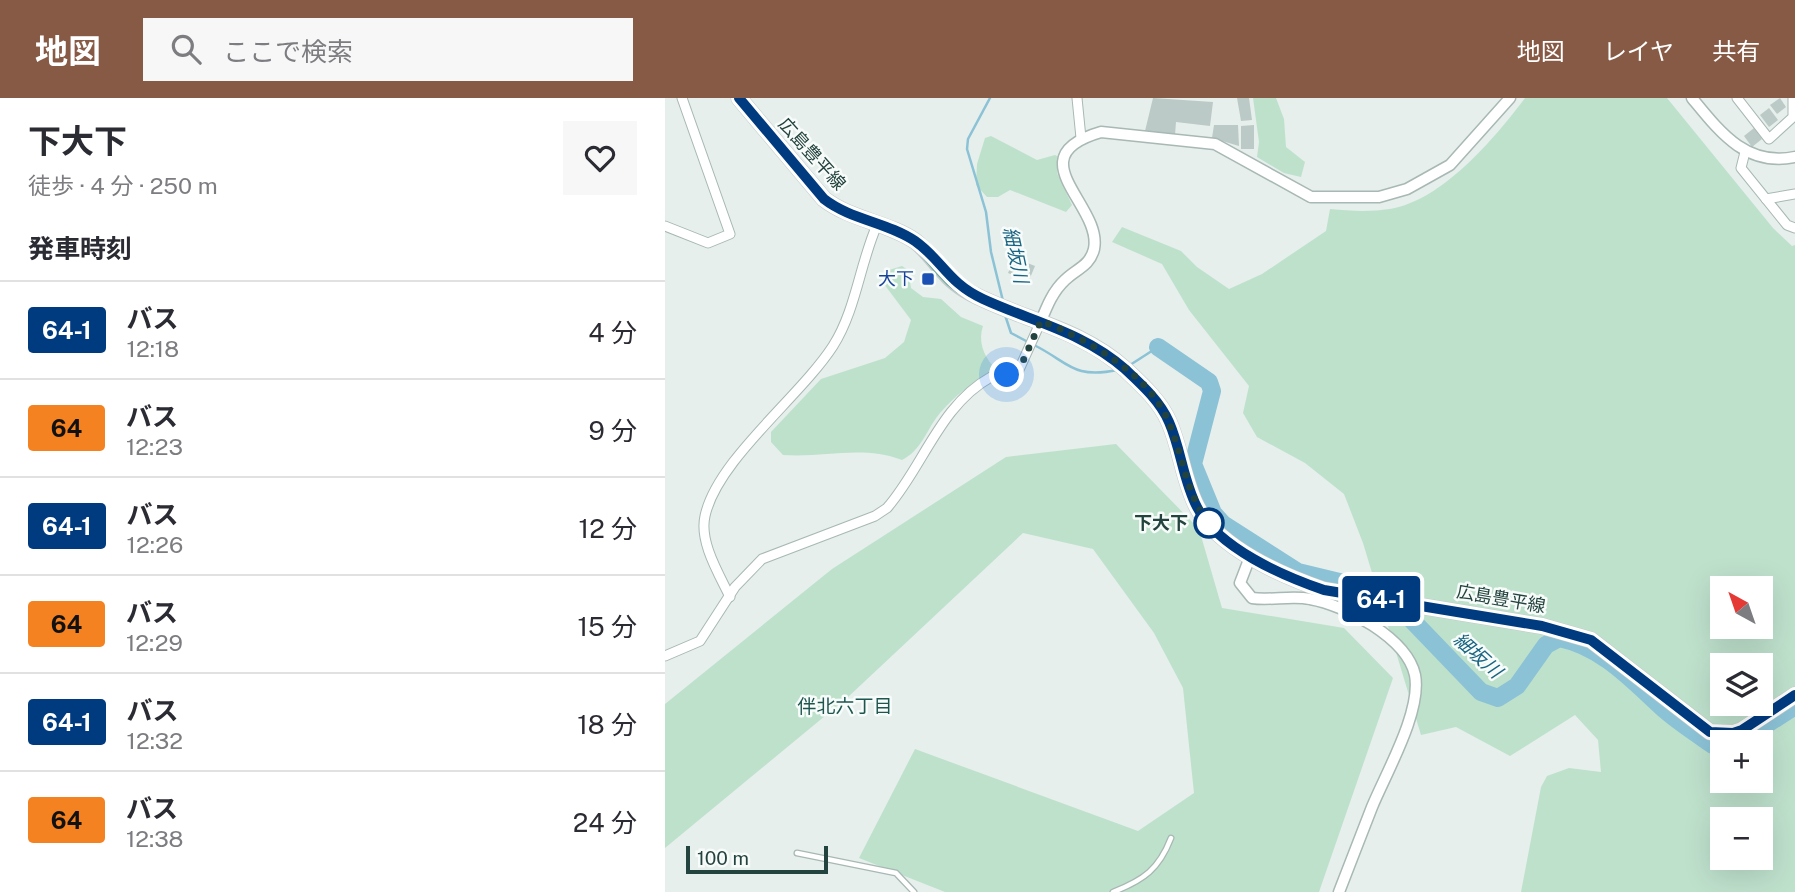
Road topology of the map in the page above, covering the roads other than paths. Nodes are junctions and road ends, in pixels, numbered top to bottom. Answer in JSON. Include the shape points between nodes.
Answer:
{"nodes":[{"id":1,"x":683,"y":98,"type":"edge"},
{"id":2,"x":739,"y":98,"type":"edge"},
{"id":3,"x":1077,"y":98,"type":"edge"},
{"id":4,"x":1510,"y":98,"type":"edge"},
{"id":5,"x":1693,"y":98,"type":"edge"},
{"id":6,"x":1737,"y":98,"type":"edge"},
{"id":7,"x":1793,"y":98,"type":"edge"},
{"id":8,"x":1081,"y":138,"type":"junction"},
{"id":9,"x":1745,"y":152,"type":"junction"},
{"id":10,"x":1795,"y":157,"type":"edge"},
{"id":11,"x":1795,"y":194,"type":"edge"},
{"id":12,"x":1766,"y":199,"type":"junction"},
{"id":13,"x":877,"y":225,"type":"junction"},
{"id":14,"x":665,"y":226,"type":"edge"},
{"id":15,"x":1795,"y":229,"type":"edge"},
{"id":16,"x":1041,"y":321,"type":"junction"},
{"id":17,"x":1250,"y":557,"type":"junction"},
{"id":18,"x":730,"y":597,"type":"junction"},
{"id":19,"x":665,"y":656,"type":"edge"},
{"id":20,"x":1795,"y":695,"type":"edge"},
{"id":21,"x":1171,"y":838,"type":"dead end"},
{"id":22,"x":797,"y":853,"type":"dead end"},
{"id":23,"x":913,"y":892,"type":"edge"},
{"id":24,"x":1113,"y":892,"type":"edge"},
{"id":25,"x":1339,"y":892,"type":"edge"}],
"edges":[{"from":1,"to":14,"type":"street","via":[[730,234],[708,243]]},
{"from":2,"to":13,"type":"main road","name":"広島豊平線","via":[[824,199],[838,210]]},
{"from":3,"to":8,"type":"street"},
{"from":4,"to":8,"type":"street","via":[[1450,165],[1407,189],[1379,197],[1311,197],[1215,145],[1101,132]]},
{"from":5,"to":9,"type":"street"},
{"from":6,"to":7,"type":"street","via":[[1769,139],[1793,117]]},
{"from":8,"to":16,"type":"street","via":[[1066,152],[1063,164],[1066,180],[1093,232],[1094,248],[1080,270],[1059,286]]},
{"from":9,"to":10,"type":"street","via":[[1782,160]]},
{"from":9,"to":12,"type":"street","via":[[1741,168]]},
{"from":11,"to":12,"type":"street"},
{"from":12,"to":15,"type":"street"},
{"from":13,"to":16,"type":"main road","name":"広島豊平線","via":[[916,242],[963,288]]},
{"from":13,"to":18,"type":"street","via":[[835,343],[804,386],[739,454],[715,491],[705,517],[706,543]]},
{"from":16,"to":17,"type":"main road","name":"広島豊平線","via":[[1073,333],[1122,367],[1157,402],[1169,422],[1198,510],[1211,527]]},
{"from":16,"to":18,"type":"street","via":[[1018,372],[991,377],[961,401],[887,508],[762,559]]},
{"from":17,"to":20,"type":"main road","name":"広島豊平線","via":[[1324,590],[1542,626],[1591,640],[1710,732],[1742,730]]},
{"from":17,"to":25,"type":"street","via":[[1240,583],[1252,598],[1313,599],[1357,616],[1398,648],[1415,674],[1415,698],[1405,728]]},
{"from":18,"to":19,"type":"street","via":[[699,641]]},
{"from":21,"to":24,"type":"lane","via":[[1162,862],[1130,886]]},
{"from":22,"to":23,"type":"lane","via":[[896,873]]}]}
